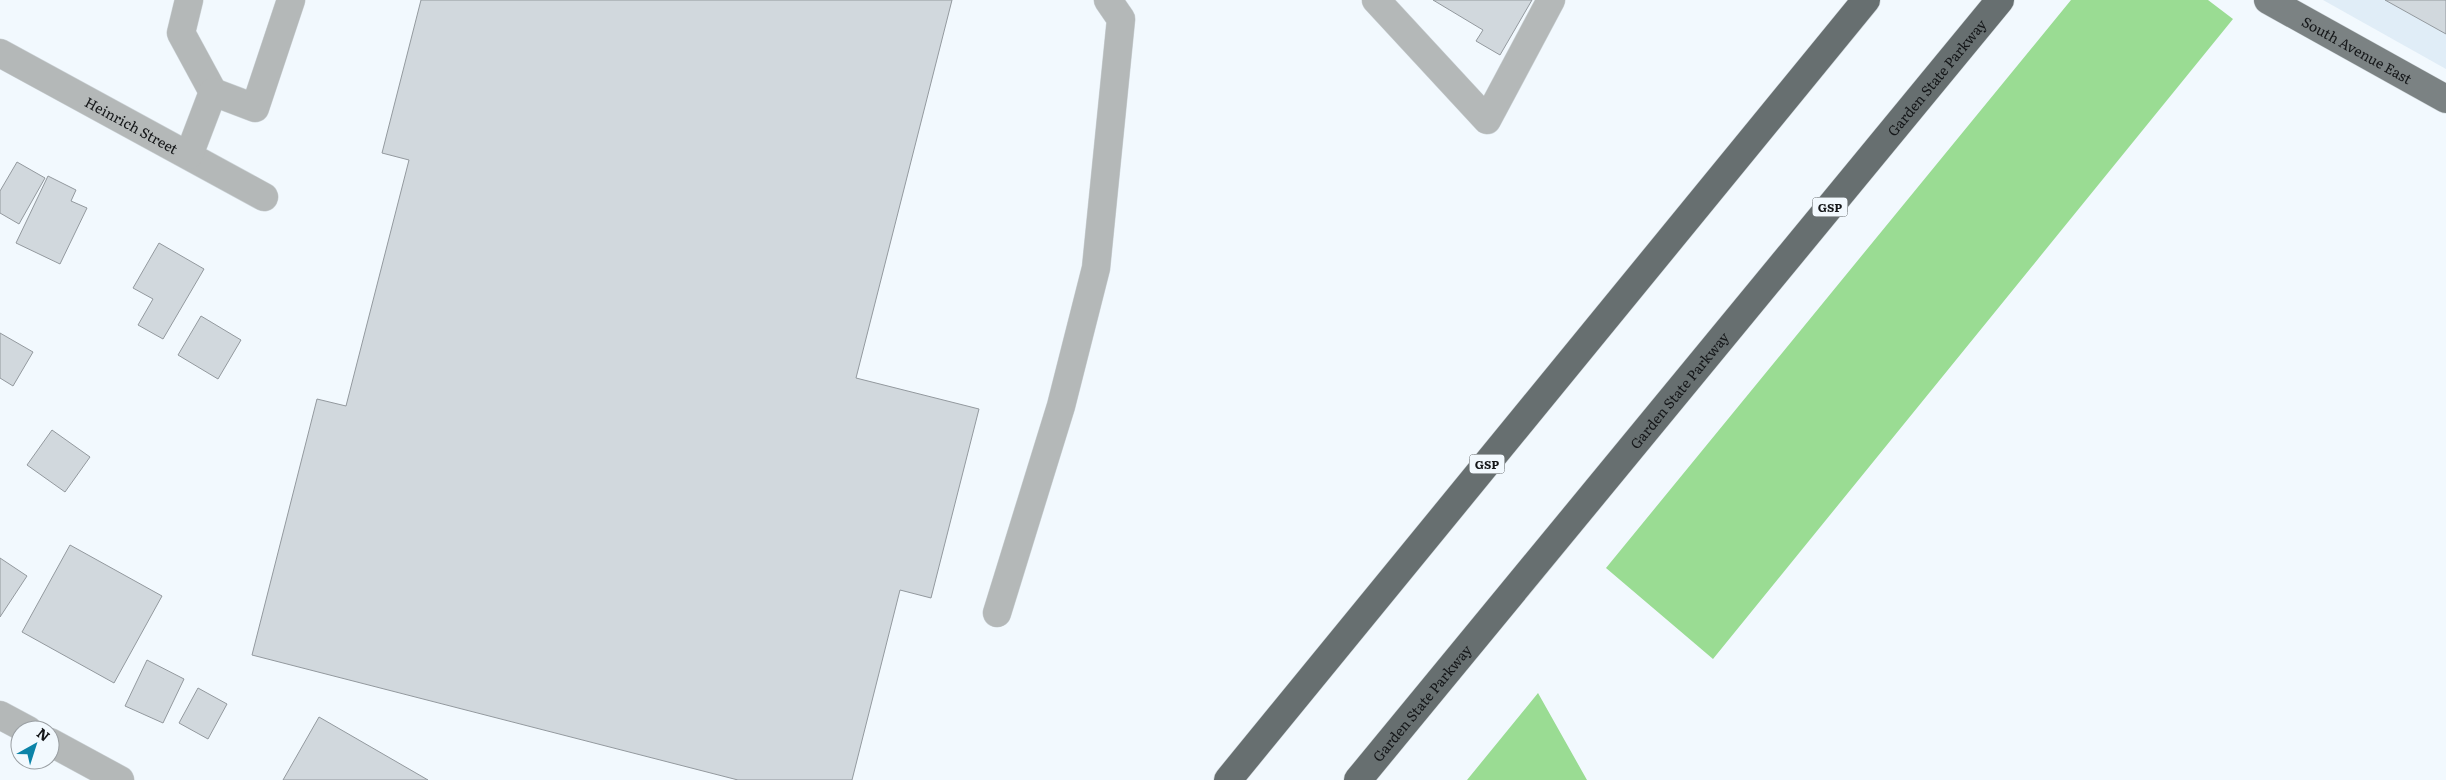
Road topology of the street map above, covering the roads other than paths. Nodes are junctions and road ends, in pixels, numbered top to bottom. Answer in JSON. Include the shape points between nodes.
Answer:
{"nodes":[{"id":1,"x":189,"y":0,"type":"edge"},
{"id":2,"x":291,"y":0,"type":"edge"},
{"id":3,"x":1108,"y":0,"type":"edge"},
{"id":4,"x":1376,"y":0,"type":"edge"},
{"id":5,"x":1551,"y":0,"type":"edge"},
{"id":6,"x":1866,"y":0,"type":"edge"},
{"id":7,"x":2000,"y":0,"type":"edge"},
{"id":8,"x":2268,"y":0,"type":"edge"},
{"id":9,"x":0,"y":53,"type":"edge"},
{"id":10,"x":213,"y":92,"type":"junction"},
{"id":11,"x":2446,"y":99,"type":"edge"},
{"id":12,"x":189,"y":155,"type":"junction"},
{"id":13,"x":264,"y":197,"type":"dead end"},
{"id":14,"x":997,"y":612,"type":"dead end"},
{"id":15,"x":60,"y":747,"type":"edge"},
{"id":16,"x":120,"y":780,"type":"edge"},
{"id":17,"x":1228,"y":780,"type":"edge"},
{"id":18,"x":1358,"y":780,"type":"edge"}],
"edges":[{"from":1,"to":10,"type":"street","via":[[181,33]]},
{"from":2,"to":10,"type":"street","via":[[254,108]]},
{"from":3,"to":14,"type":"street","via":[[1121,19],[1096,268],[1061,406]]},
{"from":4,"to":5,"type":"street","via":[[1487,120]]},
{"from":6,"to":17,"type":"highway","number":"GSP"},
{"from":7,"to":18,"type":"highway","name":"Garden State Parkway","number":"GSP"},
{"from":8,"to":11,"type":"main road","name":"South Avenue East"},
{"from":9,"to":12,"type":"street","name":"Heinrich Street"},
{"from":10,"to":12,"type":"street"},
{"from":12,"to":13,"type":"street","name":"Heinrich Street"},
{"from":15,"to":16,"type":"street"}]}
